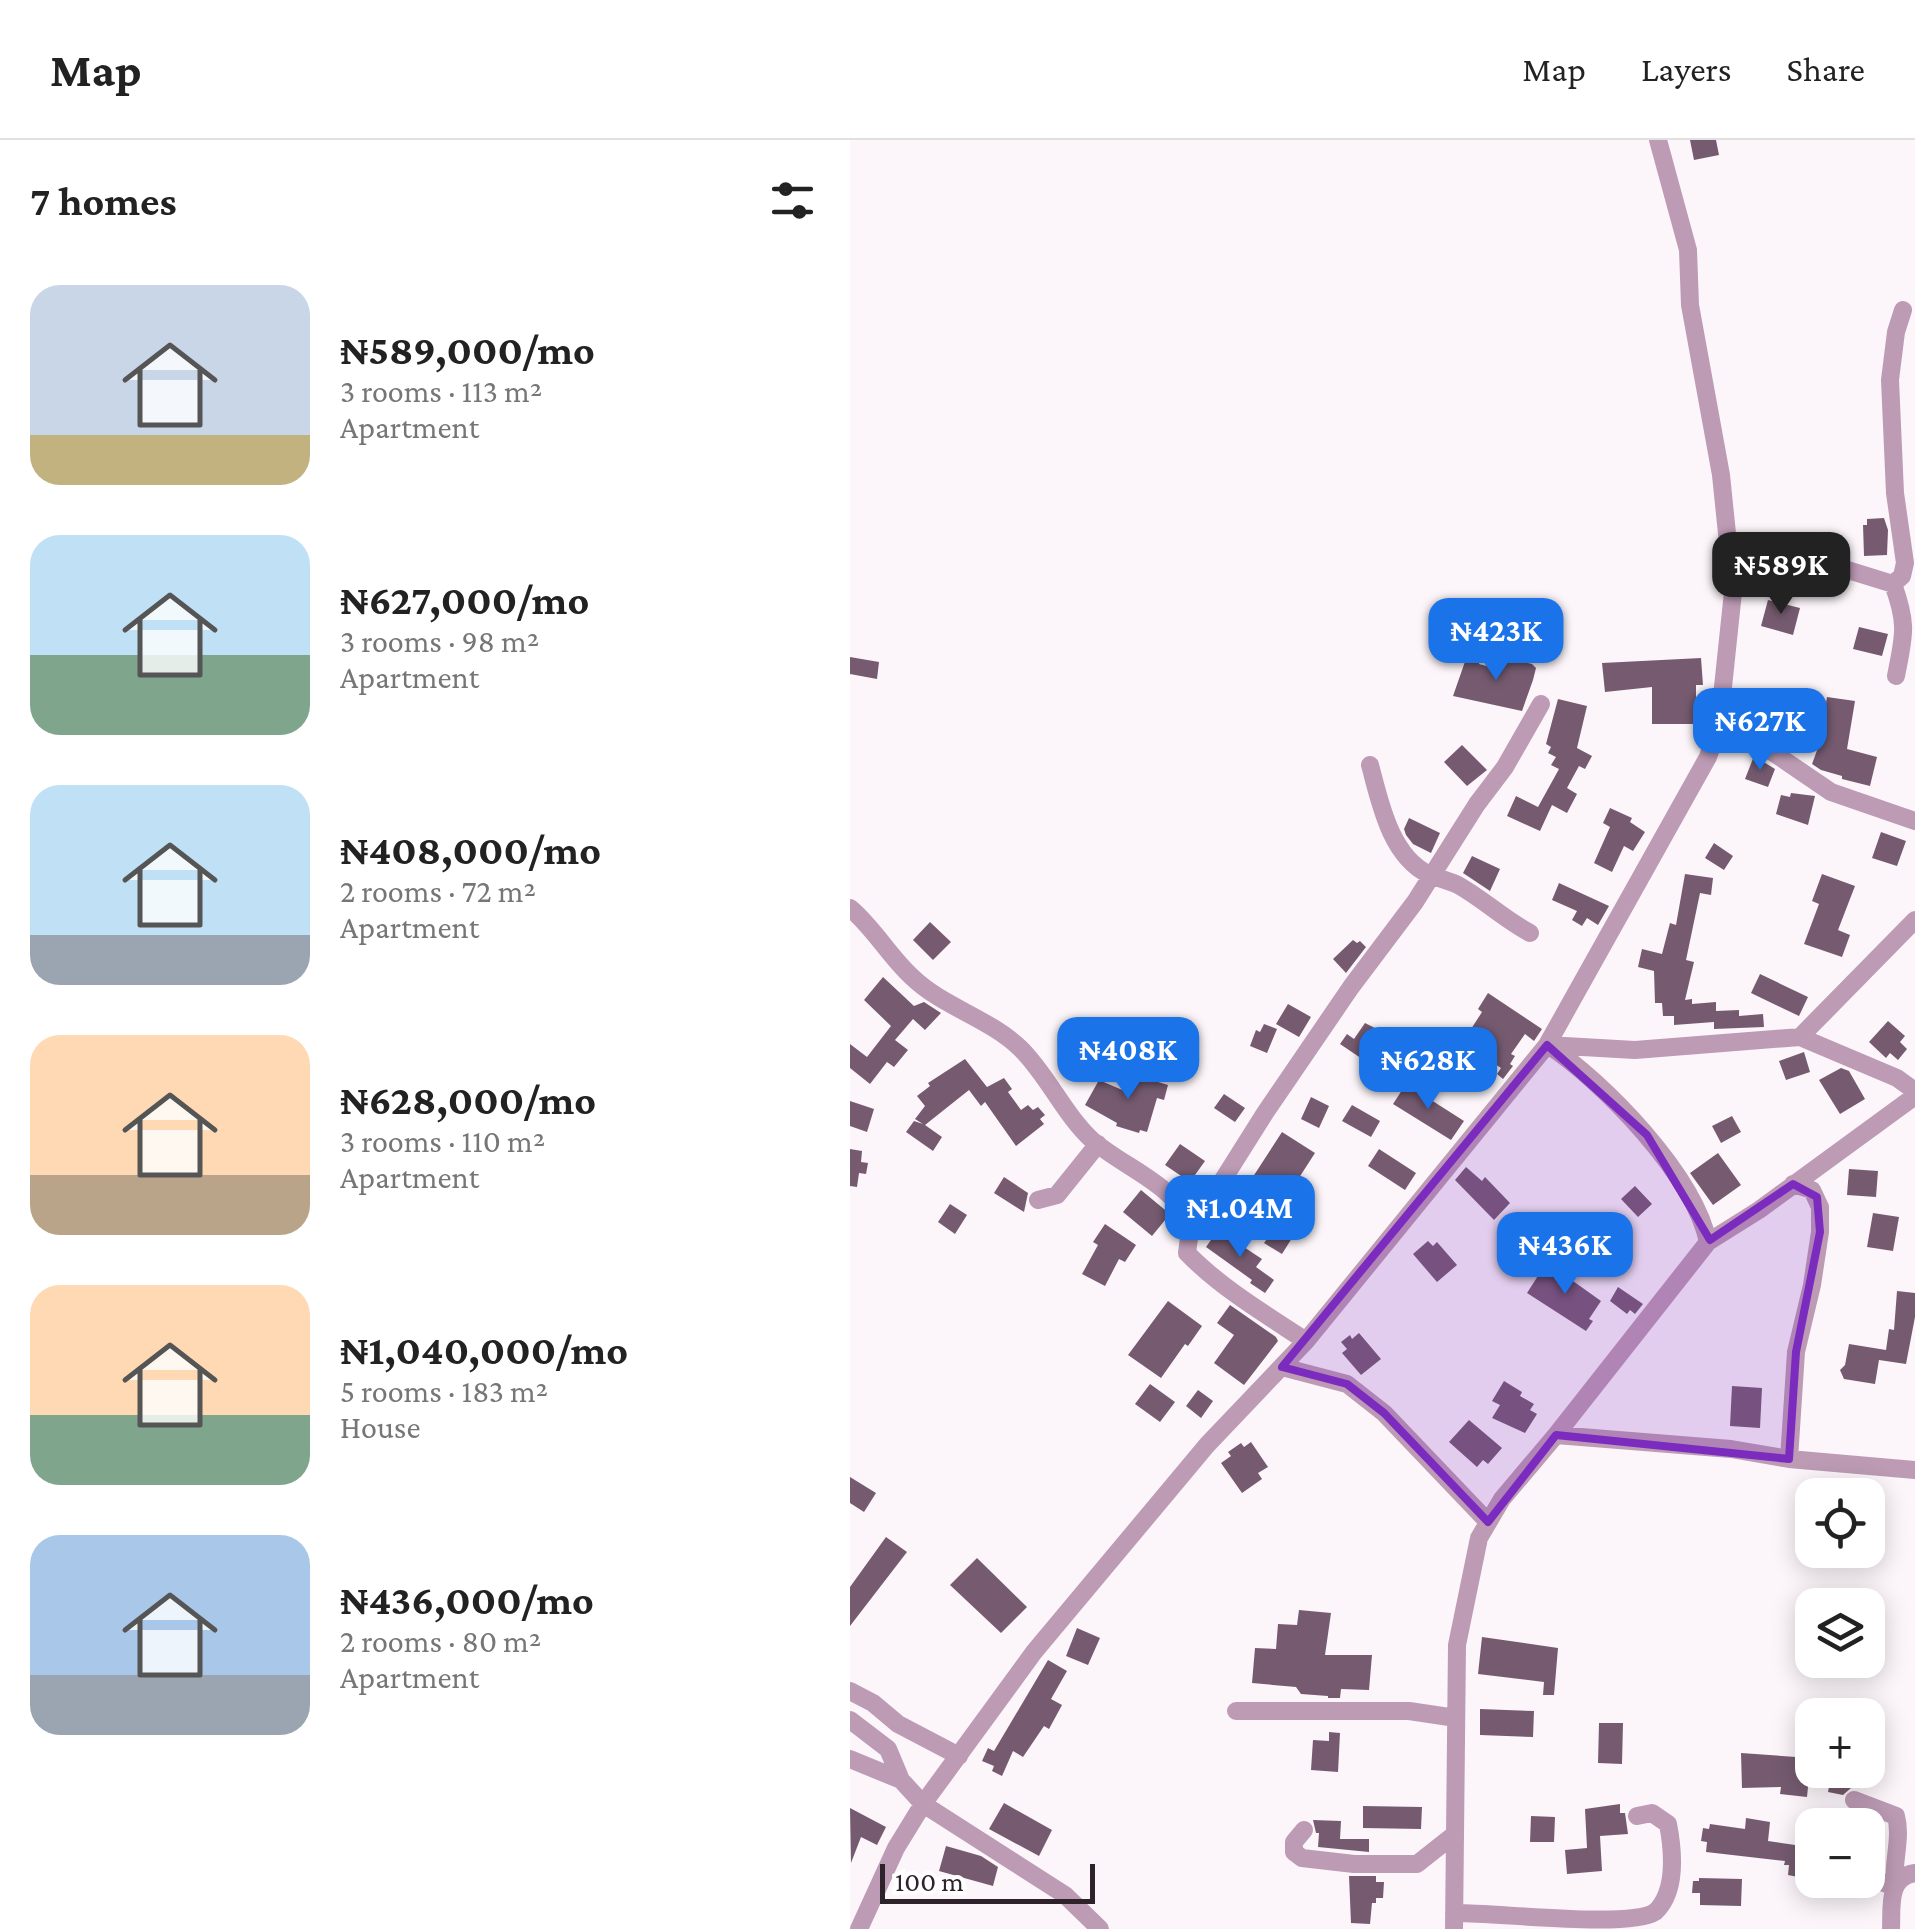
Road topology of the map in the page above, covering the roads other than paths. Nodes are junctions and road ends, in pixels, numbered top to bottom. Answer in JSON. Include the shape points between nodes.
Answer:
{"nodes":[{"id":1,"x":1658,"y":140,"type":"edge"},
{"id":2,"x":1902,"y":310,"type":"dead end"},
{"id":3,"x":1729,"y":552,"type":"junction"},
{"id":4,"x":1893,"y":584,"type":"junction"},
{"id":5,"x":1896,"y":676,"type":"dead end"},
{"id":6,"x":1540,"y":704,"type":"dead end"},
{"id":7,"x":1718,"y":725,"type":"junction"},
{"id":8,"x":1370,"y":766,"type":"dead end"},
{"id":9,"x":1915,"y":822,"type":"edge"},
{"id":10,"x":1433,"y":875,"type":"junction"},
{"id":11,"x":850,"y":908,"type":"edge"},
{"id":12,"x":1915,"y":920,"type":"edge"},
{"id":13,"x":1530,"y":933,"type":"dead end"},
{"id":14,"x":1800,"y":1036,"type":"junction"},
{"id":15,"x":1547,"y":1045,"type":"junction"},
{"id":16,"x":1915,"y":1093,"type":"edge"},
{"id":17,"x":1098,"y":1144,"type":"junction"},
{"id":18,"x":1793,"y":1184,"type":"junction"},
{"id":19,"x":1038,"y":1200,"type":"dead end"},
{"id":20,"x":1189,"y":1233,"type":"junction"},
{"id":21,"x":1708,"y":1242,"type":"junction"},
{"id":22,"x":1306,"y":1341,"type":"junction"},
{"id":23,"x":1282,"y":1367,"type":"junction"},
{"id":24,"x":1556,"y":1435,"type":"junction"},
{"id":25,"x":1789,"y":1458,"type":"junction"},
{"id":26,"x":1908,"y":1470,"type":"edge"},
{"id":27,"x":1915,"y":1489,"type":"edge"},
{"id":28,"x":1488,"y":1522,"type":"junction"},
{"id":29,"x":850,"y":1691,"type":"edge"},
{"id":30,"x":1236,"y":1711,"type":"dead end"},
{"id":31,"x":1456,"y":1718,"type":"junction"},
{"id":32,"x":850,"y":1720,"type":"edge"},
{"id":33,"x":960,"y":1756,"type":"junction"},
{"id":34,"x":850,"y":1759,"type":"edge"},
{"id":35,"x":901,"y":1780,"type":"junction"},
{"id":36,"x":1854,"y":1800,"type":"dead end"},
{"id":37,"x":923,"y":1804,"type":"junction"},
{"id":38,"x":1637,"y":1816,"type":"dead end"},
{"id":39,"x":1304,"y":1830,"type":"dead end"},
{"id":40,"x":1455,"y":1834,"type":"junction"},
{"id":41,"x":1915,"y":1873,"type":"edge"},
{"id":42,"x":1885,"y":1883,"type":"edge"},
{"id":43,"x":1895,"y":1887,"type":"junction"},
{"id":44,"x":1454,"y":1921,"type":"edge"},
{"id":45,"x":859,"y":1929,"type":"edge"},
{"id":46,"x":1100,"y":1929,"type":"edge"},
{"id":47,"x":1891,"y":1929,"type":"edge"}],
"edges":[{"from":1,"to":3,"type":"street","via":[[1688,250],[1690,305]]},
{"from":2,"to":4,"type":"street","via":[[1890,380],[1905,563]]},
{"from":3,"to":4,"type":"street","via":[[1744,544],[1767,545]]},
{"from":3,"to":7,"type":"street","via":[[1733,592]]},
{"from":4,"to":5,"type":"street","via":[[1905,634]]},
{"from":6,"to":10,"type":"street"},
{"from":7,"to":9,"type":"street","via":[[1778,754],[1830,792]]},
{"from":7,"to":15,"type":"street","via":[[1694,784]]},
{"from":8,"to":10,"type":"street","via":[[1392,834],[1406,857]]},
{"from":10,"to":13,"type":"street"},
{"from":10,"to":20,"type":"street","via":[[1265,1112]]},
{"from":11,"to":17,"type":"street","via":[[913,979],[1018,1047]]},
{"from":12,"to":14,"type":"street"},
{"from":14,"to":15,"type":"street","via":[[1635,1050]]},
{"from":14,"to":16,"type":"street","via":[[1897,1078]]},
{"from":15,"to":21,"type":"street","via":[[1647,1134]]},
{"from":15,"to":22,"type":"street"},
{"from":16,"to":18,"type":"street"},
{"from":17,"to":19,"type":"street","via":[[1057,1195]]},
{"from":17,"to":20,"type":"street","via":[[1171,1193],[1191,1223]]},
{"from":18,"to":21,"type":"street"},
{"from":18,"to":25,"type":"street","via":[[1812,1190],[1820,1207],[1812,1286],[1796,1352]]},
{"from":20,"to":22,"type":"street","via":[[1187,1253],[1197,1263]]},
{"from":21,"to":24,"type":"street"},
{"from":22,"to":23,"type":"street"},
{"from":23,"to":28,"type":"street","via":[[1346,1384],[1384,1413]]},
{"from":23,"to":33,"type":"street","via":[[1207,1445],[1034,1652]]},
{"from":24,"to":25,"type":"street"},
{"from":24,"to":28,"type":"street"},
{"from":25,"to":26,"type":"street"},
{"from":26,"to":27,"type":"street"},
{"from":28,"to":31,"type":"street","via":[[1456,1645]]},
{"from":29,"to":33,"type":"street"},
{"from":30,"to":31,"type":"street","via":[[1408,1711]]},
{"from":31,"to":40,"type":"street"},
{"from":32,"to":35,"type":"street","via":[[888,1749]]},
{"from":33,"to":37,"type":"street"},
{"from":34,"to":35,"type":"street"},
{"from":35,"to":37,"type":"street"},
{"from":36,"to":43,"type":"street","via":[[1896,1816]]},
{"from":37,"to":45,"type":"street"},
{"from":37,"to":46,"type":"street","via":[[1065,1896]]},
{"from":38,"to":44,"type":"street","via":[[1652,1813],[1668,1824],[1674,1856],[1656,1912],[1606,1922]]},
{"from":39,"to":40,"type":"street","via":[[1294,1842],[1302,1858],[1383,1865],[1417,1864]]},
{"from":40,"to":44,"type":"street"},
{"from":41,"to":43,"type":"street"},
{"from":42,"to":43,"type":"street"},
{"from":43,"to":47,"type":"street"}]}
